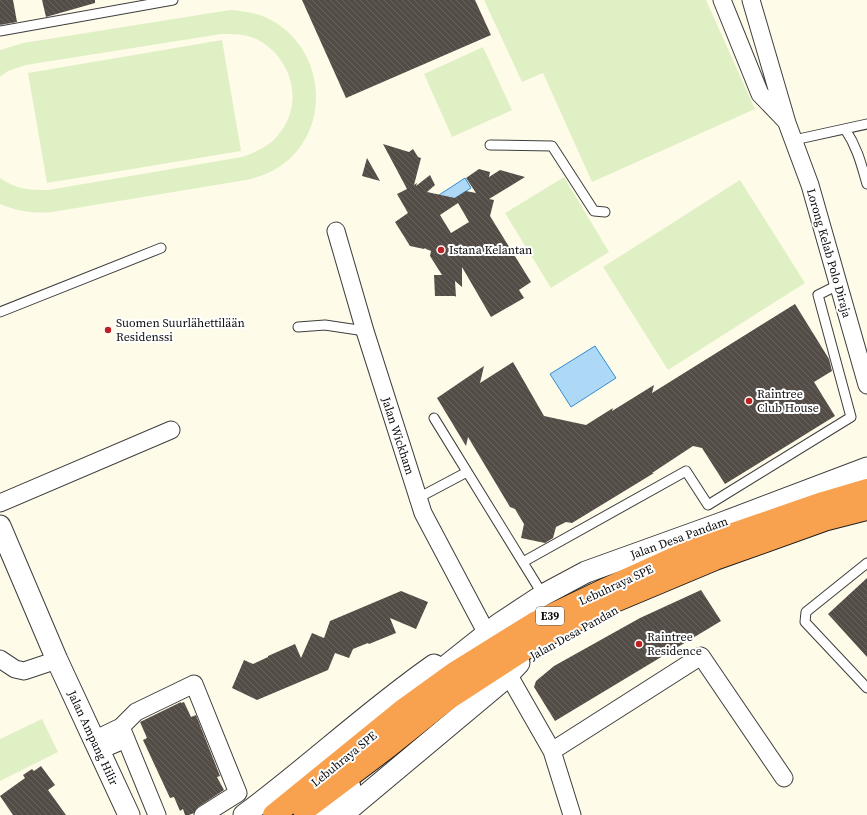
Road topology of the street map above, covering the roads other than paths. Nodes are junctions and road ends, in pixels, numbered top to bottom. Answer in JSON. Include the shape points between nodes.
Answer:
{"nodes":[{"id":1,"x":173,"y":0,"type":"edge"},
{"id":2,"x":722,"y":0,"type":"edge"},
{"id":3,"x":751,"y":0,"type":"edge"},
{"id":4,"x":0,"y":31,"type":"edge"},
{"id":5,"x":787,"y":123,"type":"junction"},
{"id":6,"x":867,"y":124,"type":"edge"},
{"id":7,"x":844,"y":129,"type":"junction"},
{"id":8,"x":794,"y":140,"type":"junction"},
{"id":9,"x":490,"y":145,"type":"dead end"},
{"id":10,"x":867,"y":184,"type":"edge"},
{"id":11,"x":605,"y":212,"type":"dead end"},
{"id":12,"x":336,"y":232,"type":"dead end"},
{"id":13,"x":161,"y":248,"type":"dead end"},
{"id":14,"x":838,"y":285,"type":"junction"},
{"id":15,"x":0,"y":312,"type":"edge"},
{"id":16,"x":298,"y":327,"type":"dead end"},
{"id":17,"x":365,"y":331,"type":"junction"},
{"id":18,"x":867,"y":385,"type":"edge"},
{"id":19,"x":434,"y":418,"type":"dead end"},
{"id":20,"x":171,"y":430,"type":"dead end"},
{"id":21,"x":867,"y":468,"type":"edge"},
{"id":22,"x":467,"y":472,"type":"junction"},
{"id":23,"x":867,"y":490,"type":"edge"},
{"id":24,"x":418,"y":498,"type":"junction"},
{"id":25,"x":0,"y":503,"type":"edge"},
{"id":26,"x":867,"y":509,"type":"edge"},
{"id":27,"x":867,"y":517,"type":"edge"},
{"id":28,"x":0,"y":526,"type":"edge"},
{"id":29,"x":523,"y":562,"type":"junction"},
{"id":30,"x":867,"y":564,"type":"edge"},
{"id":31,"x":543,"y":595,"type":"junction"},
{"id":32,"x":492,"y":627,"type":"junction"},
{"id":33,"x":0,"y":659,"type":"edge"},
{"id":34,"x":57,"y":660,"type":"junction"},
{"id":35,"x":514,"y":669,"type":"junction"},
{"id":36,"x":867,"y":688,"type":"edge"},
{"id":37,"x":124,"y":733,"type":"junction"},
{"id":38,"x":96,"y":746,"type":"junction"},
{"id":39,"x":552,"y":751,"type":"junction"},
{"id":40,"x":784,"y":778,"type":"dead end"},
{"id":41,"x":129,"y":815,"type":"edge"},
{"id":42,"x":157,"y":815,"type":"edge"},
{"id":43,"x":204,"y":815,"type":"edge"},
{"id":44,"x":244,"y":815,"type":"edge"},
{"id":45,"x":263,"y":815,"type":"edge"},
{"id":46,"x":274,"y":815,"type":"edge"},
{"id":47,"x":298,"y":815,"type":"edge"},
{"id":48,"x":317,"y":815,"type":"edge"},
{"id":49,"x":342,"y":815,"type":"edge"},
{"id":50,"x":572,"y":815,"type":"edge"}],
"edges":[{"from":1,"to":4,"type":"lane"},
{"from":2,"to":5,"type":"street","name":"Lorong Kelab Polo Diraja","via":[[760,94]]},
{"from":3,"to":5,"type":"street","name":"Lorong Kelab Polo Diraja"},
{"from":5,"to":8,"type":"street","name":"Lorong Kelab Polo Diraja"},
{"from":6,"to":7,"type":"lane"},
{"from":7,"to":8,"type":"lane"},
{"from":7,"to":10,"type":"lane","via":[[861,159]]},
{"from":8,"to":14,"type":"street","name":"Lorong Kelab Polo Diraja","via":[[810,185]]},
{"from":9,"to":11,"type":"lane","via":[[552,146],[594,211]]},
{"from":12,"to":17,"type":"street","name":"Jalan Wickham"},
{"from":13,"to":15,"type":"lane"},
{"from":14,"to":18,"type":"street","name":"Lorong Kelab Polo Diraja"},
{"from":14,"to":29,"type":"lane","via":[[818,294],[851,417],[708,505],[686,471]]},
{"from":16,"to":17,"type":"lane","via":[[326,325]]},
{"from":17,"to":24,"type":"street","name":"Jalan Wickham"},
{"from":19,"to":22,"type":"lane"},
{"from":20,"to":25,"type":"street"},
{"from":21,"to":31,"type":"street","name":"Jalan Desa Pandam","via":[[586,572]]},
{"from":22,"to":24,"type":"lane"},
{"from":22,"to":29,"type":"lane"},
{"from":23,"to":46,"type":"highway","name":"Lebuhraya SPE","number":"E39","via":[[710,542],[535,623],[450,676],[402,711]]},
{"from":24,"to":32,"type":"street","name":"Jalan Wickham","via":[[423,514]]},
{"from":26,"to":47,"type":"highway","name":"Lebuhraya SPE","number":"E39","via":[[827,520],[715,560],[610,603],[544,637],[449,698]]},
{"from":27,"to":35,"type":"street","name":"Jalan Desa Pandan","via":[[728,562],[629,602],[572,630]]},
{"from":28,"to":34,"type":"street","name":"Jalan Ampang Hilir"},
{"from":29,"to":31,"type":"lane"},
{"from":30,"to":36,"type":"lane","via":[[806,612],[805,622]]},
{"from":31,"to":32,"type":"street","name":"Jalan Desa Pandam"},
{"from":32,"to":44,"type":"street","via":[[427,670],[371,712]]},
{"from":32,"to":45,"type":"street"},
{"from":33,"to":34,"type":"street","via":[[15,669],[24,670]]},
{"from":34,"to":38,"type":"street","name":"Jalan Ampang Hilir"},
{"from":35,"to":39,"type":"street"},
{"from":35,"to":48,"type":"street","name":"Jalan Desa Pandan","via":[[496,674]]},
{"from":35,"to":49,"type":"street","via":[[502,682]]},
{"from":37,"to":38,"type":"street"},
{"from":37,"to":42,"type":"street"},
{"from":37,"to":43,"type":"street","via":[[136,712],[194,684],[238,792]]},
{"from":38,"to":41,"type":"street","name":"Jalan Ampang Hilir"},
{"from":39,"to":40,"type":"street","via":[[700,656]]},
{"from":39,"to":50,"type":"street"}]}
